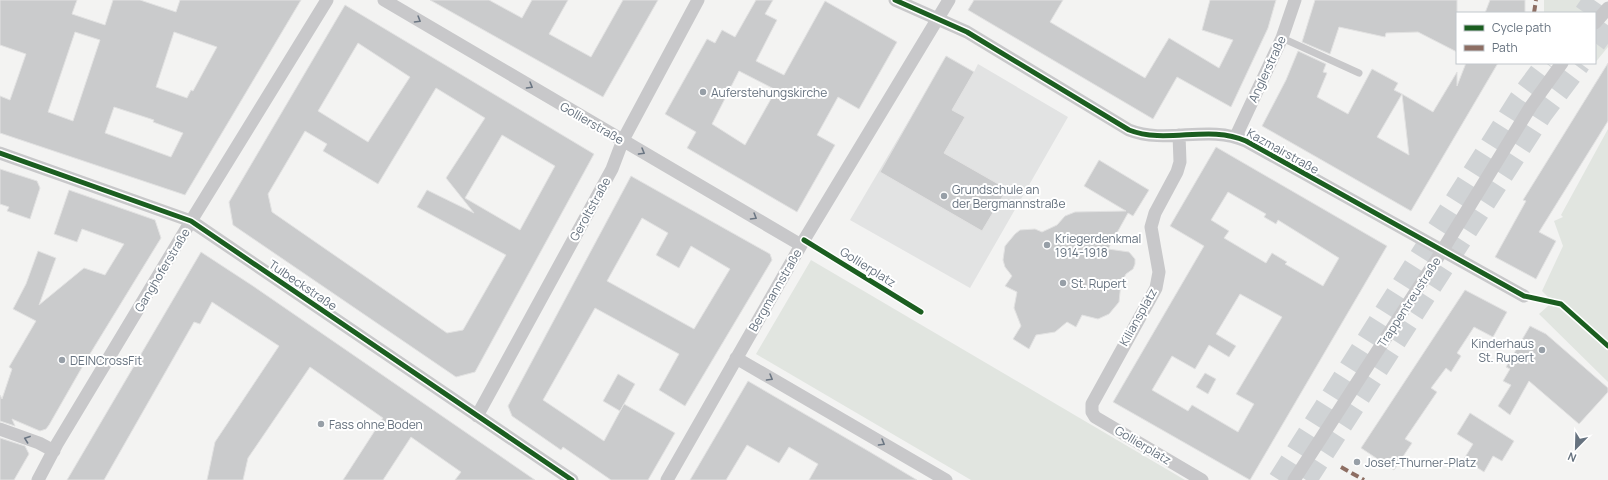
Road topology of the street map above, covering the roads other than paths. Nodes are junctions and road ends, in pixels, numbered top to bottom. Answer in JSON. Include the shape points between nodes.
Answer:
{"nodes":[{"id":1,"x":327,"y":0,"type":"edge"},
{"id":2,"x":384,"y":0,"type":"edge"},
{"id":3,"x":698,"y":0,"type":"edge"},
{"id":4,"x":895,"y":0,"type":"edge"},
{"id":5,"x":949,"y":0,"type":"edge"},
{"id":6,"x":1295,"y":0,"type":"edge"},
{"id":7,"x":1608,"y":8,"type":"edge"},
{"id":8,"x":938,"y":20,"type":"junction"},
{"id":9,"x":1596,"y":22,"type":"edge"},
{"id":10,"x":1282,"y":38,"type":"junction"},
{"id":11,"x":1561,"y":64,"type":"edge"},
{"id":12,"x":1359,"y":73,"type":"dead end"},
{"id":13,"x":1179,"y":135,"type":"junction"},
{"id":14,"x":1236,"y":136,"type":"junction"},
{"id":15,"x":623,"y":140,"type":"junction"},
{"id":16,"x":0,"y":153,"type":"edge"},
{"id":17,"x":191,"y":221,"type":"junction"},
{"id":18,"x":802,"y":243,"type":"junction"},
{"id":19,"x":1442,"y":251,"type":"junction"},
{"id":20,"x":1524,"y":296,"type":"dead end"},
{"id":21,"x":921,"y":312,"type":"dead end"},
{"id":22,"x":736,"y":358,"type":"junction"},
{"id":23,"x":1092,"y":404,"type":"joint"},
{"id":24,"x":477,"y":416,"type":"junction"},
{"id":25,"x":0,"y":429,"type":"edge"},
{"id":26,"x":54,"y":451,"type":"junction"},
{"id":27,"x":38,"y":480,"type":"edge"},
{"id":28,"x":572,"y":480,"type":"edge"},
{"id":29,"x":667,"y":480,"type":"edge"},
{"id":30,"x":946,"y":480,"type":"edge"},
{"id":31,"x":1202,"y":480,"type":"edge"},
{"id":32,"x":1294,"y":480,"type":"edge"}],
"edges":[{"from":1,"to":17,"type":"street","name":"Ganghoferstraße"},
{"from":2,"to":15,"type":"street","name":"Gollierstraße","one_way":true},
{"from":3,"to":15,"type":"street","name":"Geroltstraße"},
{"from":4,"to":8,"type":"street","name":"Kazmairstraße"},
{"from":5,"to":8,"type":"street","name":"Bergmannstraße"},
{"from":6,"to":10,"type":"street","name":"Anglerstraße"},
{"from":7,"to":9,"type":"street"},
{"from":8,"to":13,"type":"street","name":"Kazmairstraße","via":[[967,32],[1129,130],[1155,136]]},
{"from":8,"to":18,"type":"street","name":"Bergmannstraße"},
{"from":10,"to":12,"type":"lane"},
{"from":10,"to":14,"type":"street","name":"Anglerstraße"},
{"from":11,"to":19,"type":"street","name":"Trappentreustraße","via":[[1531,106]]},
{"from":13,"to":14,"type":"street","name":"Kazmairstraße","via":[[1219,133]]},
{"from":13,"to":23,"type":"street","name":"Kiliansplatz","via":[[1180,162],[1177,172],[1155,213],[1151,227],[1159,272],[1156,288]]},
{"from":14,"to":19,"type":"street","name":"Kazmairstraße"},
{"from":15,"to":18,"type":"street","name":"Gollierstraße","one_way":true},
{"from":15,"to":24,"type":"street","name":"Geroltstraße","via":[[612,169]]},
{"from":16,"to":17,"type":"street","name":"Tulbeckstraße"},
{"from":17,"to":24,"type":"street","name":"Tulbeckstraße"},
{"from":17,"to":26,"type":"street","name":"Ganghoferstraße"},
{"from":18,"to":21,"type":"lane","name":"Gollierplatz"},
{"from":18,"to":22,"type":"street","name":"Bergmannstraße"},
{"from":19,"to":20,"type":"street","name":"Kazmairstraße"},
{"from":19,"to":32,"type":"street","name":"Trappentreustraße"},
{"from":22,"to":29,"type":"street","name":"Bergmannstraße"},
{"from":22,"to":30,"type":"street","one_way":true},
{"from":23,"to":31,"type":"street","name":"Gollierplatz","via":[[1095,417]]},
{"from":24,"to":28,"type":"street","name":"Tulbeckstraße"},
{"from":26,"to":25,"type":"street","one_way":true},
{"from":26,"to":27,"type":"street","name":"Ganghoferstraße"}]}
